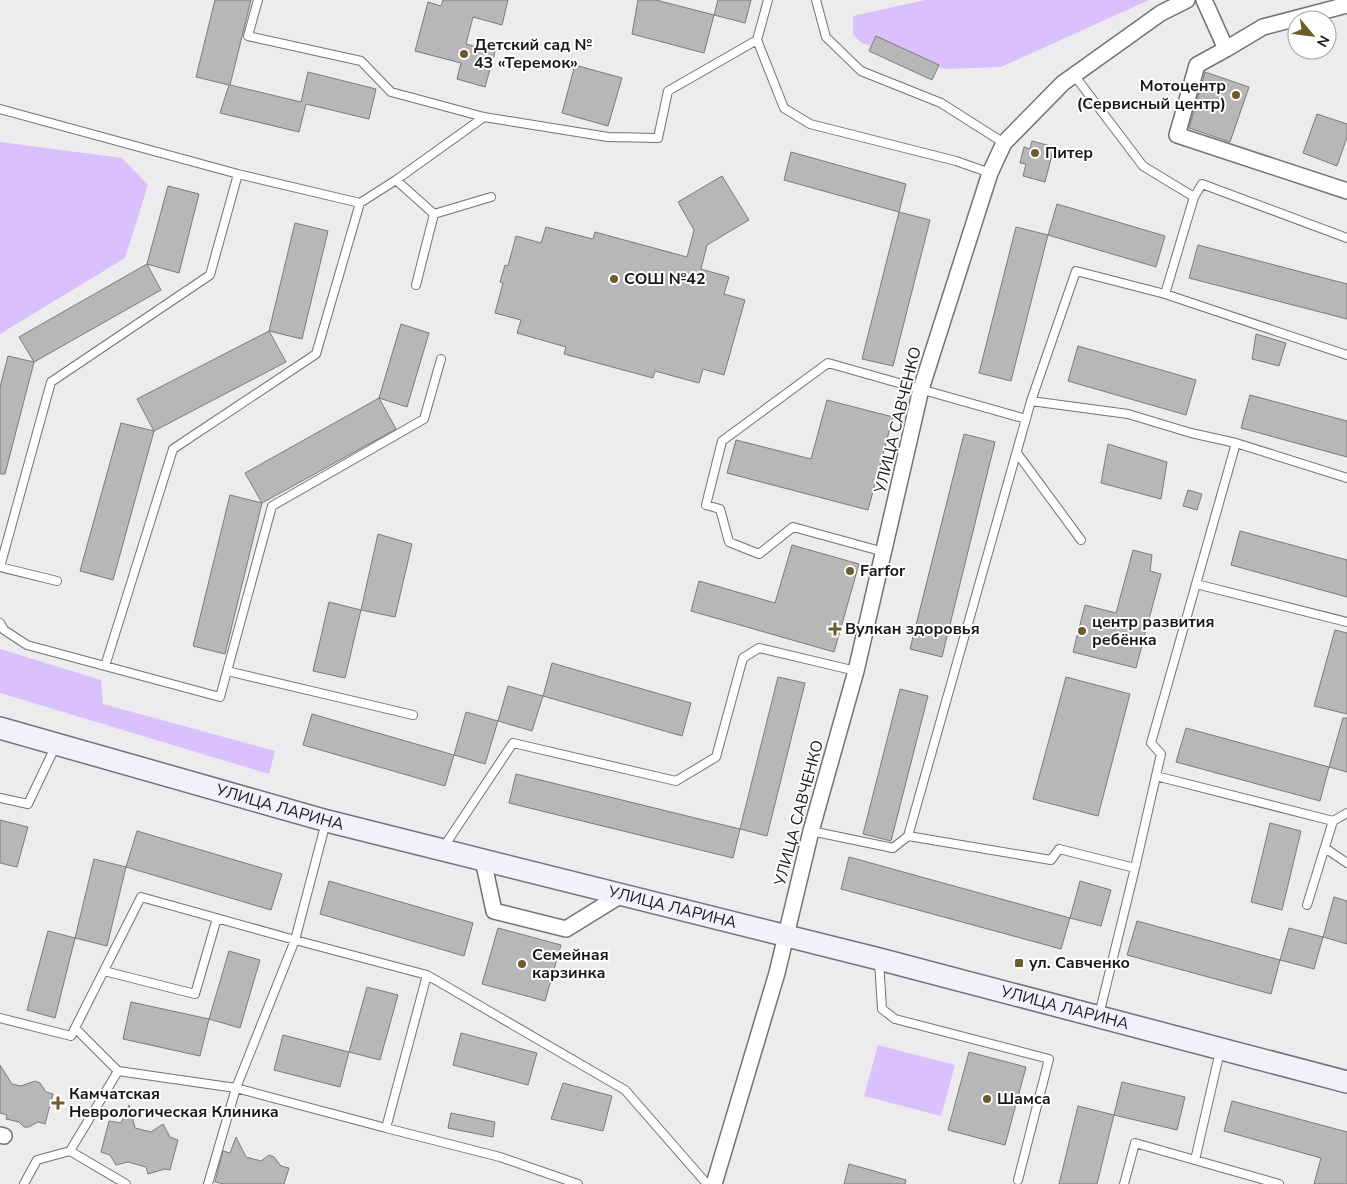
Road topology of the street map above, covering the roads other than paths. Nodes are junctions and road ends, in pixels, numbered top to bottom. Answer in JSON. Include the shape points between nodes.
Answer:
{"nodes":[{"id":1,"x":258,"y":0,"type":"edge"},
{"id":2,"x":768,"y":0,"type":"edge"},
{"id":3,"x":816,"y":0,"type":"edge"},
{"id":4,"x":1187,"y":0,"type":"edge"},
{"id":5,"x":1204,"y":0,"type":"edge"},
{"id":6,"x":1347,"y":5,"type":"edge"},
{"id":7,"x":756,"y":40,"type":"junction"},
{"id":8,"x":1226,"y":49,"type":"junction"},
{"id":9,"x":1074,"y":75,"type":"junction"},
{"id":10,"x":0,"y":109,"type":"edge"},
{"id":11,"x":484,"y":118,"type":"junction"},
{"id":12,"x":1004,"y":143,"type":"junction"},
{"id":13,"x":990,"y":173,"type":"junction"},
{"id":14,"x":238,"y":174,"type":"junction"},
{"id":15,"x":396,"y":180,"type":"junction"},
{"id":16,"x":1347,"y":191,"type":"edge"},
{"id":17,"x":491,"y":197,"type":"dead end"},
{"id":18,"x":1194,"y":197,"type":"junction"},
{"id":19,"x":360,"y":203,"type":"junction"},
{"id":20,"x":434,"y":214,"type":"junction"},
{"id":21,"x":1347,"y":238,"type":"edge"},
{"id":22,"x":416,"y":285,"type":"dead end"},
{"id":23,"x":1165,"y":294,"type":"junction"},
{"id":24,"x":1347,"y":355,"type":"edge"},
{"id":25,"x":441,"y":359,"type":"dead end"},
{"id":26,"x":921,"y":389,"type":"junction"},
{"id":27,"x":1032,"y":401,"type":"junction"},
{"id":28,"x":1026,"y":418,"type":"junction"},
{"id":29,"x":1236,"y":443,"type":"junction"},
{"id":30,"x":1017,"y":453,"type":"junction"},
{"id":31,"x":1347,"y":478,"type":"edge"},
{"id":32,"x":1081,"y":540,"type":"dead end"},
{"id":33,"x":884,"y":552,"type":"junction"},
{"id":34,"x":0,"y":567,"type":"edge"},
{"id":35,"x":57,"y":581,"type":"dead end"},
{"id":36,"x":1196,"y":584,"type":"junction"},
{"id":37,"x":1347,"y":622,"type":"edge"},
{"id":38,"x":0,"y":623,"type":"edge"},
{"id":39,"x":105,"y":666,"type":"junction"},
{"id":40,"x":227,"y":671,"type":"junction"},
{"id":41,"x":856,"y":672,"type":"junction"},
{"id":42,"x":414,"y":715,"type":"dead end"},
{"id":43,"x":0,"y":728,"type":"edge"},
{"id":44,"x":57,"y":744,"type":"junction"},
{"id":45,"x":1156,"y":776,"type":"junction"},
{"id":46,"x":0,"y":798,"type":"edge"},
{"id":47,"x":1347,"y":814,"type":"edge"},
{"id":48,"x":327,"y":820,"type":"junction"},
{"id":49,"x":1333,"y":821,"type":"junction"},
{"id":50,"x":811,"y":831,"type":"junction"},
{"id":51,"x":908,"y":836,"type":"junction"},
{"id":52,"x":1325,"y":848,"type":"junction"},
{"id":53,"x":442,"y":850,"type":"junction"},
{"id":54,"x":483,"y":860,"type":"junction"},
{"id":55,"x":1347,"y":863,"type":"edge"},
{"id":56,"x":1135,"y":868,"type":"junction"},
{"id":57,"x":621,"y":896,"type":"junction"},
{"id":58,"x":1307,"y":905,"type":"dead end"},
{"id":59,"x":217,"y":918,"type":"junction"},
{"id":60,"x":785,"y":938,"type":"junction"},
{"id":61,"x":295,"y":940,"type":"junction"},
{"id":62,"x":878,"y":959,"type":"junction"},
{"id":63,"x":104,"y":971,"type":"junction"},
{"id":64,"x":427,"y":975,"type":"junction"},
{"id":65,"x":0,"y":1018,"type":"edge"},
{"id":66,"x":1098,"y":1018,"type":"junction"},
{"id":67,"x":75,"y":1028,"type":"junction"},
{"id":68,"x":1221,"y":1049,"type":"junction"},
{"id":69,"x":118,"y":1071,"type":"junction"},
{"id":70,"x":1347,"y":1082,"type":"edge"},
{"id":71,"x":236,"y":1088,"type":"junction"},
{"id":72,"x":386,"y":1128,"type":"junction"},
{"id":73,"x":70,"y":1151,"type":"junction"},
{"id":74,"x":1195,"y":1160,"type":"junction"},
{"id":75,"x":1018,"y":1180,"type":"dead end"},
{"id":76,"x":24,"y":1184,"type":"edge"},
{"id":77,"x":126,"y":1184,"type":"edge"},
{"id":78,"x":208,"y":1184,"type":"edge"},
{"id":79,"x":578,"y":1184,"type":"edge"},
{"id":80,"x":707,"y":1184,"type":"edge"},
{"id":81,"x":714,"y":1184,"type":"edge"},
{"id":82,"x":1124,"y":1184,"type":"edge"},
{"id":83,"x":1279,"y":1184,"type":"edge"}],
"edges":[{"from":1,"to":11,"type":"lane","via":[[248,36],[361,61],[391,92]]},
{"from":2,"to":7,"type":"lane"},
{"from":3,"to":12,"type":"lane","via":[[826,37],[860,71],[941,103]]},
{"from":4,"to":9,"type":"street","name":"УЛИЦА САВЧЕНКО","via":[[1161,13]]},
{"from":5,"to":8,"type":"street"},
{"from":6,"to":8,"type":"street","via":[[1263,27]]},
{"from":7,"to":11,"type":"lane","via":[[668,90],[658,138],[608,137]]},
{"from":7,"to":13,"type":"lane","via":[[784,108],[810,124],[956,161]]},
{"from":8,"to":16,"type":"street","via":[[1197,65],[1177,135]]},
{"from":9,"to":12,"type":"street","name":"УЛИЦА САВЧЕНКО"},
{"from":9,"to":18,"type":"lane","via":[[1143,166]]},
{"from":10,"to":14,"type":"lane"},
{"from":11,"to":15,"type":"lane"},
{"from":12,"to":13,"type":"street","name":"УЛИЦА САВЧЕНКО"},
{"from":13,"to":26,"type":"street","name":"УЛИЦА САВЧЕНКО"},
{"from":14,"to":19,"type":"lane"},
{"from":14,"to":34,"type":"lane","via":[[210,276],[51,382]]},
{"from":15,"to":19,"type":"lane"},
{"from":15,"to":20,"type":"lane"},
{"from":17,"to":20,"type":"lane"},
{"from":18,"to":21,"type":"lane","via":[[1202,184]]},
{"from":18,"to":23,"type":"lane"},
{"from":19,"to":39,"type":"lane","via":[[316,354],[173,449]]},
{"from":20,"to":22,"type":"lane"},
{"from":23,"to":24,"type":"lane"},
{"from":23,"to":27,"type":"lane","via":[[1076,271]]},
{"from":25,"to":40,"type":"lane","via":[[424,419],[272,506]]},
{"from":26,"to":28,"type":"lane"},
{"from":26,"to":33,"type":"street","name":"УЛИЦА САВЧЕНКО"},
{"from":26,"to":33,"type":"lane","via":[[828,363],[722,441],[706,505],[720,509],[730,542],[760,554],[793,527]]},
{"from":27,"to":28,"type":"lane"},
{"from":27,"to":29,"type":"lane","via":[[1128,414],[1191,434]]},
{"from":28,"to":30,"type":"lane"},
{"from":29,"to":31,"type":"lane"},
{"from":29,"to":36,"type":"lane"},
{"from":30,"to":32,"type":"lane"},
{"from":30,"to":51,"type":"lane"},
{"from":33,"to":41,"type":"street","name":"УЛИЦА САВЧЕНКО"},
{"from":34,"to":35,"type":"lane"},
{"from":36,"to":37,"type":"lane"},
{"from":36,"to":45,"type":"lane","via":[[1151,744],[1162,754]]},
{"from":38,"to":39,"type":"lane","via":[[4,630],[27,645]]},
{"from":39,"to":40,"type":"lane","via":[[220,697]]},
{"from":40,"to":42,"type":"lane"},
{"from":41,"to":50,"type":"street","name":"УЛИЦА САВЧЕНКО"},
{"from":41,"to":53,"type":"lane","via":[[759,648],[744,658],[716,757],[676,781],[513,743]]},
{"from":43,"to":44,"type":"main road","name":"УЛИЦА ЛАРИНА"},
{"from":44,"to":46,"type":"lane","via":[[28,804]]},
{"from":44,"to":48,"type":"main road","name":"УЛИЦА ЛАРИНА"},
{"from":45,"to":49,"type":"lane"},
{"from":45,"to":56,"type":"lane"},
{"from":47,"to":49,"type":"lane"},
{"from":48,"to":53,"type":"main road","name":"УЛИЦА ЛАРИНА"},
{"from":48,"to":61,"type":"lane"},
{"from":49,"to":52,"type":"lane"},
{"from":50,"to":51,"type":"lane","via":[[893,848]]},
{"from":50,"to":60,"type":"street","name":"УЛИЦА САВЧЕНКО"},
{"from":51,"to":56,"type":"lane","via":[[1052,860],[1060,849]]},
{"from":52,"to":55,"type":"lane"},
{"from":52,"to":58,"type":"lane"},
{"from":53,"to":54,"type":"main road","name":"УЛИЦА ЛАРИНА"},
{"from":54,"to":57,"type":"main road","name":"УЛИЦА ЛАРИНА"},
{"from":54,"to":57,"type":"street","via":[[494,911],[566,929]]},
{"from":56,"to":66,"type":"lane"},
{"from":57,"to":60,"type":"main road","name":"УЛИЦА ЛАРИНА"},
{"from":59,"to":61,"type":"lane"},
{"from":59,"to":63,"type":"lane","via":[[141,897]]},
{"from":59,"to":63,"type":"lane","via":[[195,994]]},
{"from":60,"to":62,"type":"main road","name":"УЛИЦА ЛАРИНА"},
{"from":60,"to":81,"type":"street","name":"УЛИЦА САВЧЕНКО"},
{"from":61,"to":64,"type":"lane"},
{"from":61,"to":71,"type":"lane"},
{"from":62,"to":66,"type":"main road","name":"УЛИЦА ЛАРИНА"},
{"from":62,"to":75,"type":"lane","via":[[882,1009],[895,1019],[1049,1059]]},
{"from":63,"to":67,"type":"lane"},
{"from":64,"to":72,"type":"lane"},
{"from":64,"to":80,"type":"lane","via":[[626,1090]]},
{"from":65,"to":67,"type":"lane","via":[[71,1036]]},
{"from":66,"to":68,"type":"main road","name":"УЛИЦА ЛАРИНА"},
{"from":67,"to":69,"type":"lane"},
{"from":68,"to":70,"type":"main road","name":"УЛИЦА ЛАРИНА"},
{"from":68,"to":74,"type":"lane"},
{"from":69,"to":71,"type":"lane"},
{"from":69,"to":73,"type":"lane"},
{"from":71,"to":72,"type":"lane"},
{"from":71,"to":78,"type":"lane"},
{"from":72,"to":79,"type":"lane","via":[[500,1157]]},
{"from":73,"to":76,"type":"lane","via":[[37,1160]]},
{"from":73,"to":77,"type":"lane"},
{"from":74,"to":82,"type":"lane","via":[[1135,1143]]},
{"from":74,"to":83,"type":"lane"}]}
